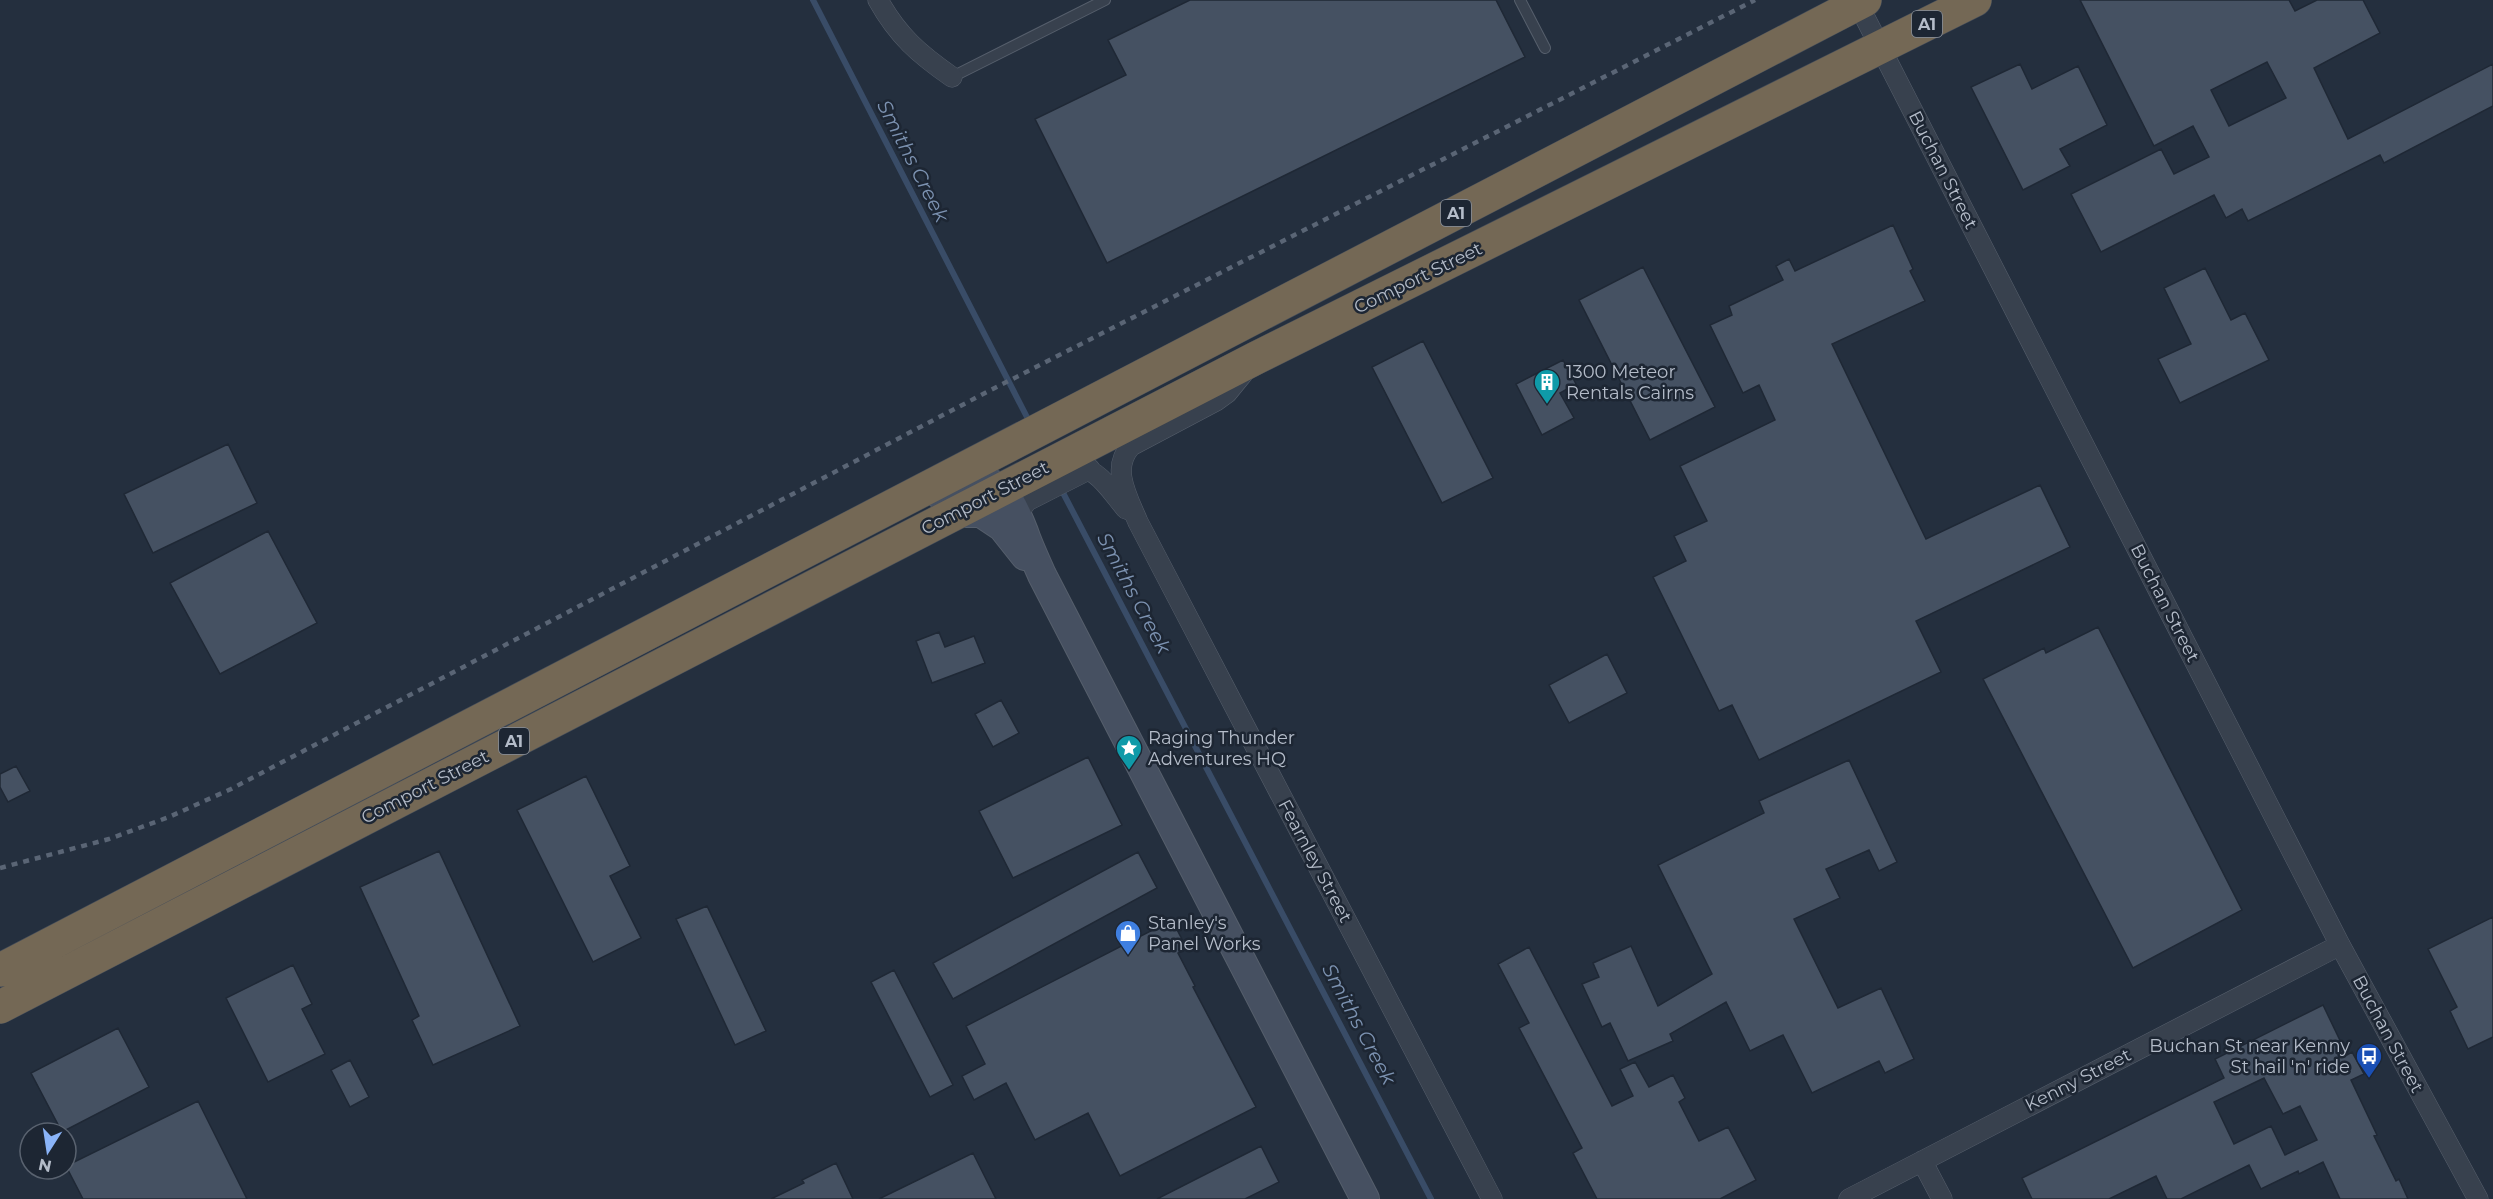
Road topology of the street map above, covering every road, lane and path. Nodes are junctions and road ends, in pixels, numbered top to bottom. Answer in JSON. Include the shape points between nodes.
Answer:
{"nodes":[{"id":1,"x":878,"y":0,"type":"edge"},
{"id":2,"x":1105,"y":0,"type":"edge"},
{"id":3,"x":1520,"y":0,"type":"edge"},
{"id":4,"x":1975,"y":0,"type":"edge"},
{"id":5,"x":1862,"y":2,"type":"edge"},
{"id":6,"x":1545,"y":48,"type":"dead end"},
{"id":7,"x":1880,"y":48,"type":"junction"},
{"id":8,"x":952,"y":77,"type":"joint"},
{"id":9,"x":1256,"y":358,"type":"junction"},
{"id":10,"x":1076,"y":462,"type":"junction"},
{"id":11,"x":1017,"y":493,"type":"junction"},
{"id":12,"x":956,"y":513,"type":"junction"},
{"id":13,"x":1138,"y":522,"type":"junction"},
{"id":14,"x":800,"y":552,"type":"junction"},
{"id":15,"x":1042,"y":575,"type":"junction"},
{"id":16,"x":2340,"y":945,"type":"junction"},
{"id":17,"x":0,"y":970,"type":"edge"},
{"id":18,"x":0,"y":1007,"type":"edge"},
{"id":19,"x":1922,"y":1161,"type":"junction"},
{"id":20,"x":1365,"y":1199,"type":"edge"},
{"id":21,"x":1492,"y":1199,"type":"edge"},
{"id":22,"x":1849,"y":1199,"type":"edge"},
{"id":23,"x":1942,"y":1199,"type":"edge"},
{"id":24,"x":2478,"y":1199,"type":"edge"}],
"edges":[{"from":1,"to":8,"type":"street","via":[[913,48]]},
{"from":2,"to":8,"type":"lane"},
{"from":3,"to":6,"type":"lane"},
{"from":4,"to":7,"type":"highway","name":"Comport Street","number":"A1"},
{"from":5,"to":7,"type":"street","name":"Buchan Street"},
{"from":5,"to":14,"type":"highway","name":"Comport Street","number":"A1"},
{"from":7,"to":9,"type":"highway","name":"Comport Street","number":"A1"},
{"from":7,"to":16,"type":"street","name":"Buchan Street"},
{"from":9,"to":10,"type":"highway","name":"Comport Street","number":"A1"},
{"from":9,"to":13,"type":"street","name":"Fearnley Street","via":[[1222,397],[1126,451],[1121,478]]},
{"from":10,"to":11,"type":"highway","name":"Comport Street","number":"A1"},
{"from":10,"to":13,"type":"street","name":"Fearnley Street","via":[[1096,473]]},
{"from":11,"to":12,"type":"highway","name":"Comport Street","number":"A1"},
{"from":11,"to":14,"type":"street","via":[[986,481],[961,484],[844,544]]},
{"from":11,"to":15,"type":"street"},
{"from":12,"to":15,"type":"street","via":[[981,513],[994,521]]},
{"from":12,"to":18,"type":"highway","name":"Comport Street","number":"A1"},
{"from":13,"to":21,"type":"street","name":"Fearnley Street"},
{"from":14,"to":17,"type":"highway","name":"Comport Street","number":"A1"},
{"from":15,"to":20,"type":"street"},
{"from":16,"to":19,"type":"street","name":"Kenny Street"},
{"from":16,"to":24,"type":"street","name":"Buchan Street"},
{"from":19,"to":22,"type":"street","name":"Kenny Street"},
{"from":19,"to":23,"type":"street"}]}
